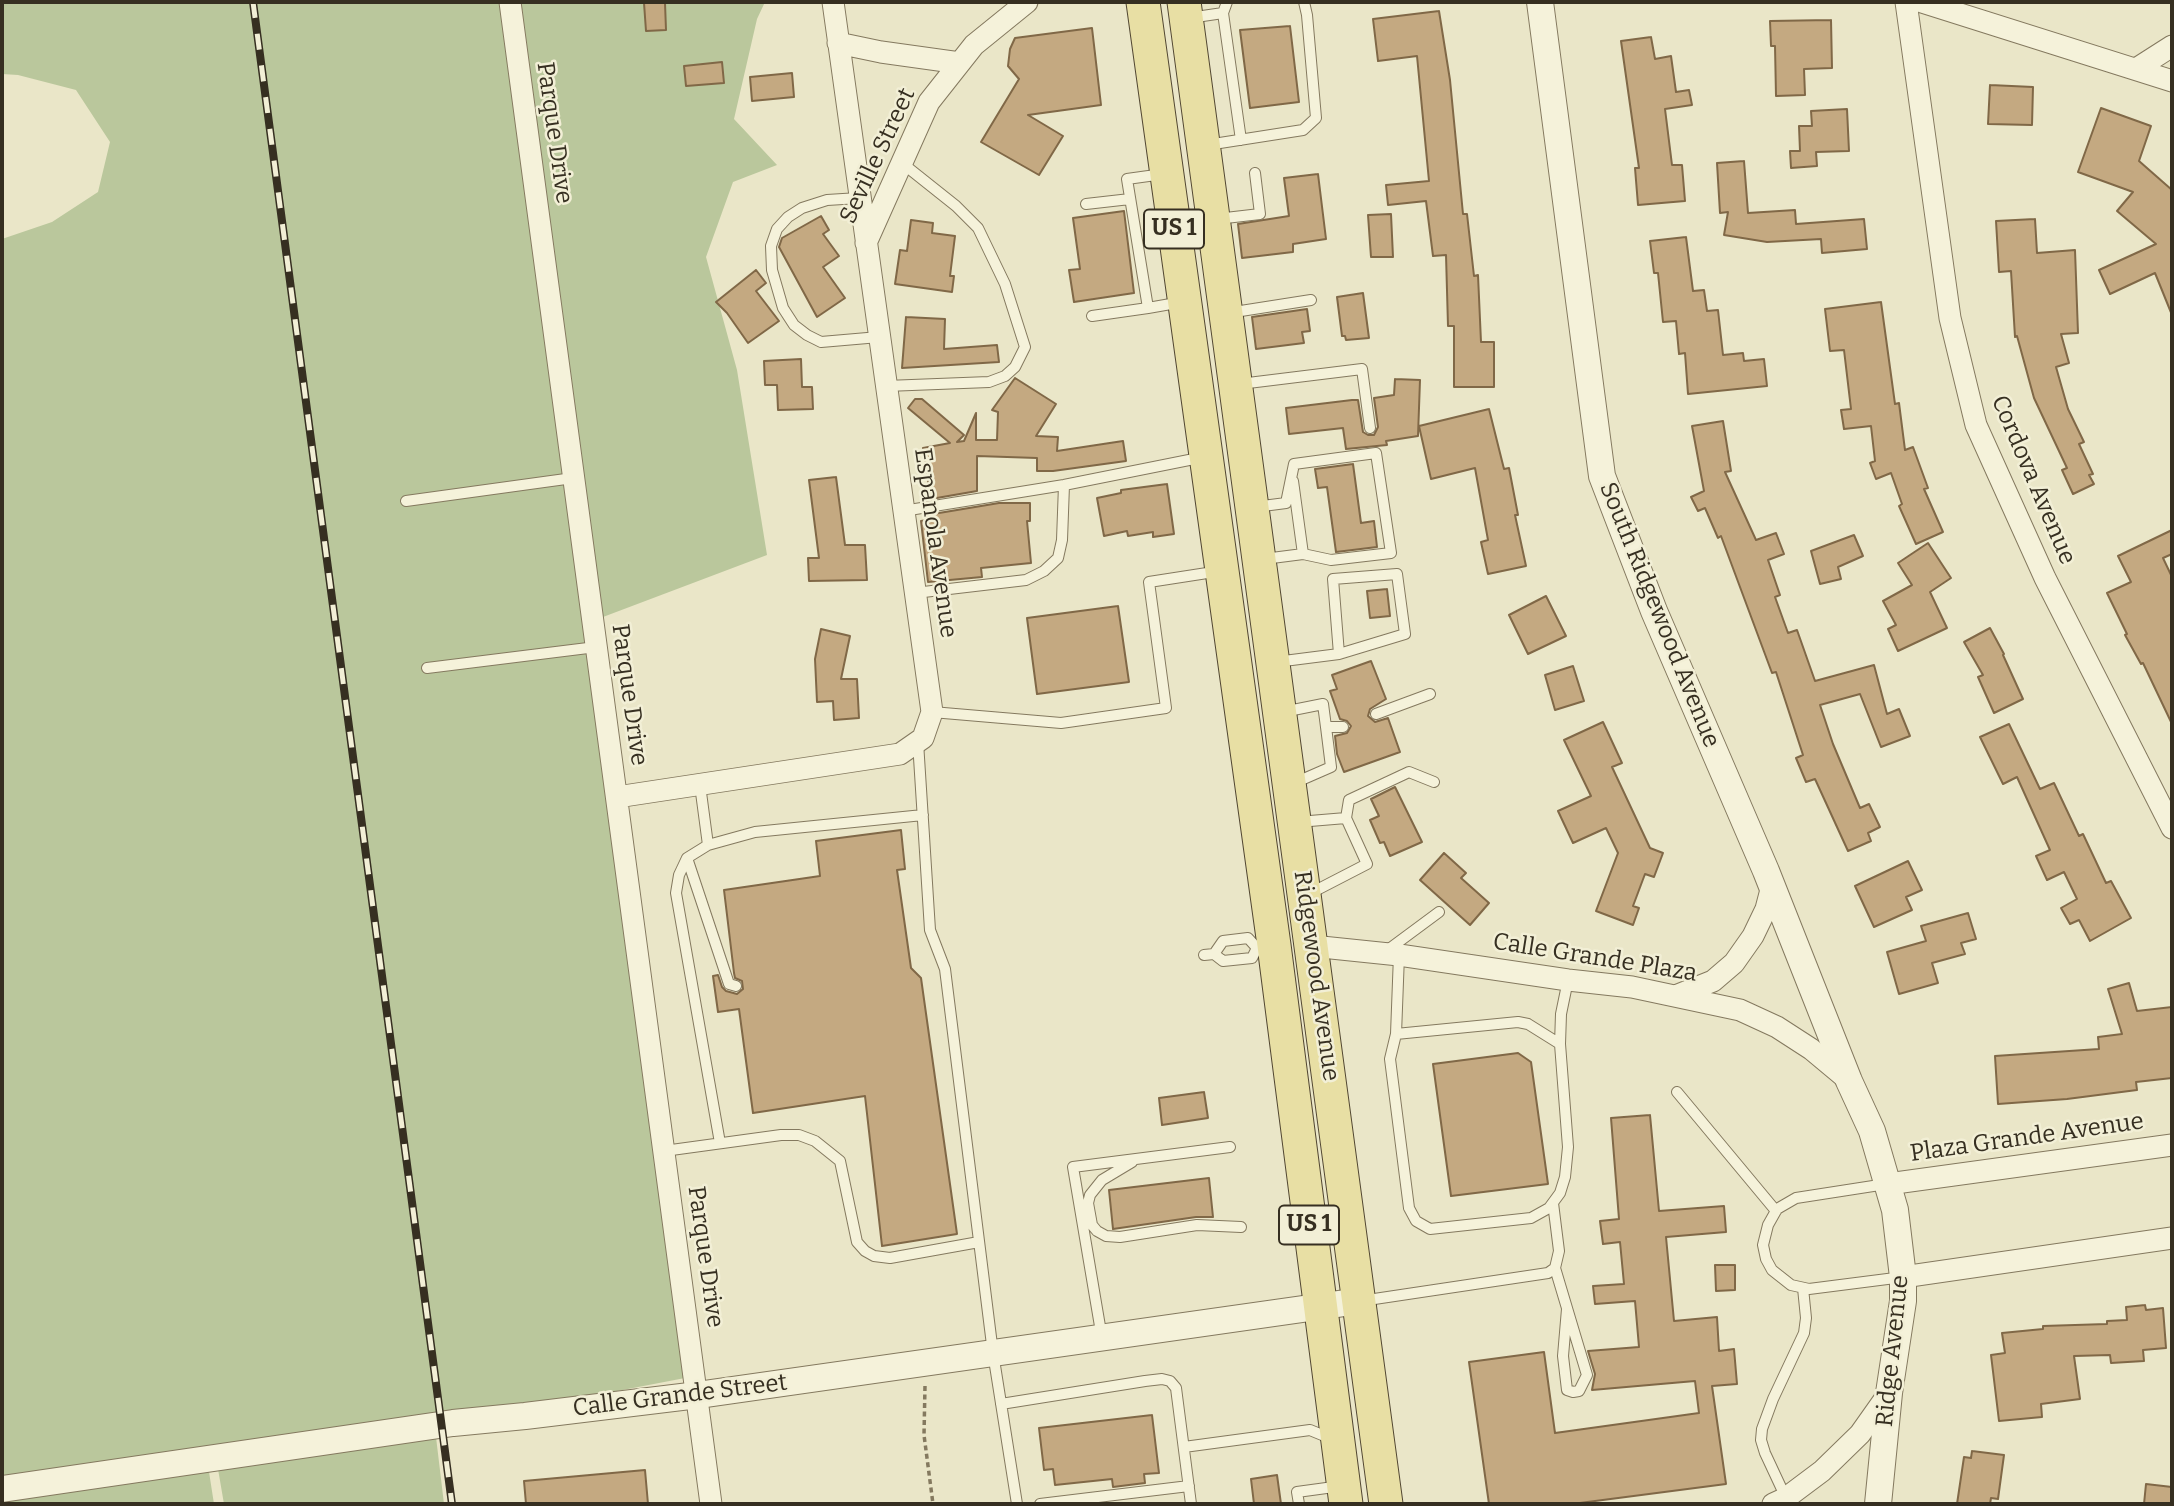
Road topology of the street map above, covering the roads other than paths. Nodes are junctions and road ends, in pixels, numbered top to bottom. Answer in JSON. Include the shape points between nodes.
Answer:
{"nodes":[{"id":1,"x":510,"y":2,"type":"edge"},
{"id":2,"x":832,"y":2,"type":"edge"},
{"id":3,"x":1027,"y":2,"type":"edge"},
{"id":4,"x":1143,"y":2,"type":"edge"},
{"id":5,"x":1304,"y":2,"type":"edge"},
{"id":6,"x":1540,"y":2,"type":"edge"},
{"id":7,"x":1906,"y":2,"type":"edge"},
{"id":8,"x":1922,"y":2,"type":"edge"},
{"id":9,"x":1225,"y":7,"type":"edge"},
{"id":10,"x":1185,"y":10,"type":"edge"},
{"id":11,"x":838,"y":43,"type":"junction"},
{"id":12,"x":2172,"y":46,"type":"edge"},
{"id":13,"x":960,"y":63,"type":"junction"},
{"id":14,"x":2136,"y":69,"type":"junction"},
{"id":15,"x":2172,"y":81,"type":"edge"},
{"id":16,"x":1241,"y":140,"type":"junction"},
{"id":17,"x":1203,"y":146,"type":"junction"},
{"id":18,"x":902,"y":163,"type":"junction"},
{"id":19,"x":1166,"y":173,"type":"junction"},
{"id":20,"x":1255,"y":173,"type":"dead end"},
{"id":21,"x":859,"y":198,"type":"junction"},
{"id":22,"x":1130,"y":199,"type":"junction"},
{"id":23,"x":1086,"y":204,"type":"dead end"},
{"id":24,"x":1213,"y":219,"type":"junction"},
{"id":25,"x":866,"y":244,"type":"junction"},
{"id":26,"x":1311,"y":300,"type":"dead end"},
{"id":27,"x":1184,"y":302,"type":"junction"},
{"id":28,"x":1148,"y":308,"type":"junction"},
{"id":29,"x":1226,"y":314,"type":"junction"},
{"id":30,"x":1092,"y":316,"type":"dead end"},
{"id":31,"x":879,"y":337,"type":"junction"},
{"id":32,"x":1236,"y":385,"type":"junction"},
{"id":33,"x":886,"y":386,"type":"junction"},
{"id":34,"x":1370,"y":428,"type":"dead end"},
{"id":35,"x":1205,"y":457,"type":"junction"},
{"id":36,"x":1292,"y":474,"type":"junction"},
{"id":37,"x":573,"y":478,"type":"junction"},
{"id":38,"x":1065,"y":485,"type":"junction"},
{"id":39,"x":406,"y":501,"type":"dead end"},
{"id":40,"x":1252,"y":507,"type":"junction"},
{"id":41,"x":904,"y":511,"type":"junction"},
{"id":42,"x":1303,"y":554,"type":"junction"},
{"id":43,"x":1259,"y":560,"type":"junction"},
{"id":44,"x":1220,"y":571,"type":"junction"},
{"id":45,"x":915,"y":593,"type":"junction"},
{"id":46,"x":1267,"y":617,"type":"junction"},
{"id":47,"x":596,"y":647,"type":"junction"},
{"id":48,"x":1339,"y":654,"type":"junction"},
{"id":49,"x":1273,"y":662,"type":"junction"},
{"id":50,"x":428,"y":668,"type":"dead end"},
{"id":51,"x":1430,"y":694,"type":"dead end"},
{"id":52,"x":932,"y":712,"type":"junction"},
{"id":53,"x":1280,"y":712,"type":"junction"},
{"id":54,"x":1376,"y":714,"type":"dead end"},
{"id":55,"x":1326,"y":727,"type":"junction"},
{"id":56,"x":1343,"y":727,"type":"dead end"},
{"id":57,"x":918,"y":742,"type":"junction"},
{"id":58,"x":1434,"y":782,"type":"dead end"},
{"id":59,"x":701,"y":785,"type":"junction"},
{"id":60,"x":1290,"y":785,"type":"junction"},
{"id":61,"x":617,"y":797,"type":"junction"},
{"id":62,"x":923,"y":815,"type":"junction"},
{"id":63,"x":1346,"y":818,"type":"junction"},
{"id":64,"x":1295,"y":822,"type":"junction"},
{"id":65,"x":2172,"y":828,"type":"edge"},
{"id":66,"x":708,"y":845,"type":"junction"},
{"id":67,"x":687,"y":858,"type":"junction"},
{"id":68,"x":1772,"y":886,"type":"junction"},
{"id":69,"x":1305,"y":896,"type":"junction"},
{"id":70,"x":1439,"y":912,"type":"dead end"},
{"id":71,"x":1265,"y":946,"type":"junction"},
{"id":72,"x":1312,"y":946,"type":"junction"},
{"id":73,"x":1391,"y":954,"type":"junction"},
{"id":74,"x":1568,"y":980,"type":"junction"},
{"id":75,"x":736,"y":986,"type":"dead end"},
{"id":76,"x":1678,"y":995,"type":"junction"},
{"id":77,"x":1396,"y":1034,"type":"junction"},
{"id":78,"x":1560,"y":1044,"type":"junction"},
{"id":79,"x":1849,"y":1081,"type":"junction"},
{"id":80,"x":1677,"y":1092,"type":"dead end"},
{"id":81,"x":720,"y":1143,"type":"junction"},
{"id":82,"x":2172,"y":1145,"type":"edge"},
{"id":83,"x":1230,"y":1147,"type":"dead end"},
{"id":84,"x":664,"y":1151,"type":"junction"},
{"id":85,"x":1137,"y":1159,"type":"junction"},
{"id":86,"x":1888,"y":1184,"type":"junction"},
{"id":87,"x":1553,"y":1203,"type":"junction"},
{"id":88,"x":1776,"y":1211,"type":"junction"},
{"id":89,"x":1241,"y":1227,"type":"dead end"},
{"id":90,"x":2172,"y":1238,"type":"edge"},
{"id":91,"x":979,"y":1242,"type":"junction"},
{"id":92,"x":1555,"y":1268,"type":"junction"},
{"id":93,"x":1903,"y":1277,"type":"junction"},
{"id":94,"x":1803,"y":1288,"type":"junction"},
{"id":95,"x":1359,"y":1301,"type":"junction"},
{"id":96,"x":1320,"y":1307,"type":"junction"},
{"id":97,"x":1567,"y":1309,"type":"junction"},
{"id":98,"x":1102,"y":1338,"type":"junction"},
{"id":99,"x":993,"y":1353,"type":"junction"},
{"id":100,"x":1889,"y":1392,"type":"junction"},
{"id":101,"x":698,"y":1395,"type":"junction"},
{"id":102,"x":1001,"y":1404,"type":"junction"},
{"id":103,"x":1338,"y":1441,"type":"junction"},
{"id":104,"x":1184,"y":1447,"type":"junction"},
{"id":105,"x":1189,"y":1486,"type":"junction"},
{"id":106,"x":2,"y":1489,"type":"edge"},
{"id":107,"x":1345,"y":1495,"type":"edge"},
{"id":108,"x":1779,"y":1501,"type":"edge"},
{"id":109,"x":711,"y":1504,"type":"edge"},
{"id":110,"x":1017,"y":1504,"type":"edge"},
{"id":111,"x":1040,"y":1504,"type":"edge"},
{"id":112,"x":1191,"y":1504,"type":"edge"},
{"id":113,"x":1299,"y":1504,"type":"edge"},
{"id":114,"x":1387,"y":1504,"type":"edge"},
{"id":115,"x":1878,"y":1504,"type":"edge"}],
"edges":[{"from":1,"to":37,"type":"street","name":"Parque Drive"},
{"from":2,"to":11,"type":"street","name":"Espanola Avenue"},
{"from":3,"to":13,"type":"street","name":"Seville Street","via":[[974,45]]},
{"from":4,"to":19,"type":"main road","number":"US 1"},
{"from":5,"to":16,"type":"lane","via":[[1315,118],[1303,130]]},
{"from":6,"to":68,"type":"street","name":"South Ridgewood Avenue","via":[[1602,476],[1654,611]]},
{"from":7,"to":65,"type":"street","name":"Cordova Avenue","via":[[1950,318],[1976,425],[2045,578]]},
{"from":8,"to":14,"type":"street"},
{"from":9,"to":10,"type":"lane"},
{"from":9,"to":16,"type":"lane"},
{"from":10,"to":17,"type":"main road","number":"US 1"},
{"from":11,"to":13,"type":"street"},
{"from":11,"to":21,"type":"street","name":"Espanola Avenue"},
{"from":12,"to":14,"type":"street"},
{"from":13,"to":18,"type":"street","name":"Seville Street","via":[[929,102]]},
{"from":14,"to":15,"type":"street"},
{"from":16,"to":17,"type":"lane"},
{"from":17,"to":24,"type":"main road","number":"US 1"},
{"from":18,"to":25,"type":"street","name":"Seville Street"},
{"from":18,"to":33,"type":"lane","via":[[978,228],[1006,284],[1025,346],[1005,376],[989,382]]},
{"from":19,"to":22,"type":"lane","via":[[1127,179]]},
{"from":19,"to":27,"type":"main road","number":"US 1"},
{"from":20,"to":24,"type":"lane","via":[[1260,214]]},
{"from":21,"to":25,"type":"street","name":"Espanola Avenue"},
{"from":21,"to":31,"type":"lane","via":[[827,200],[788,217],[771,246],[772,270],[783,309],[793,325],[807,335],[821,342]]},
{"from":22,"to":23,"type":"lane"},
{"from":22,"to":28,"type":"lane"},
{"from":24,"to":29,"type":"main road","number":"US 1"},
{"from":25,"to":31,"type":"street","name":"Espanola Avenue"},
{"from":26,"to":29,"type":"lane"},
{"from":27,"to":28,"type":"lane"},
{"from":27,"to":35,"type":"main road","number":"US 1"},
{"from":28,"to":30,"type":"lane"},
{"from":29,"to":32,"type":"main road","number":"US 1"},
{"from":31,"to":33,"type":"street","name":"Espanola Avenue"},
{"from":32,"to":34,"type":"lane","via":[[1363,369]]},
{"from":32,"to":40,"type":"main road","name":"Ridgewood Avenue","number":"US 1"},
{"from":33,"to":41,"type":"street","name":"Espanola Avenue"},
{"from":35,"to":38,"type":"lane"},
{"from":35,"to":44,"type":"main road","name":"Ridgewood Avenue","number":"US 1"},
{"from":36,"to":40,"type":"lane","via":[[1286,503]]},
{"from":36,"to":42,"type":"lane"},
{"from":36,"to":42,"type":"lane","via":[[1294,464],[1376,453],[1391,553],[1331,560]]},
{"from":37,"to":39,"type":"lane"},
{"from":37,"to":47,"type":"street","name":"Parque Drive"},
{"from":38,"to":41,"type":"lane"},
{"from":38,"to":45,"type":"lane","via":[[1058,558],[1044,571],[1026,580]]},
{"from":40,"to":43,"type":"main road","name":"Ridgewood Avenue","number":"US 1"},
{"from":41,"to":45,"type":"street","name":"Espanola Avenue"},
{"from":42,"to":43,"type":"lane"},
{"from":43,"to":46,"type":"main road","name":"Ridgewood Avenue","number":"US 1"},
{"from":44,"to":46,"type":"main road","via":[[1250,592]]},
{"from":44,"to":52,"type":"lane","via":[[1149,582],[1166,708],[1061,723]]},
{"from":44,"to":71,"type":"main road","name":"Ridgewood Avenue","number":"US 1"},
{"from":45,"to":52,"type":"street","name":"Espanola Avenue"},
{"from":46,"to":49,"type":"main road","name":"Ridgewood Avenue","number":"US 1"},
{"from":47,"to":50,"type":"lane"},
{"from":47,"to":61,"type":"street","name":"Parque Drive"},
{"from":48,"to":48,"type":"lane","via":[[1333,579],[1397,573],[1405,634]]},
{"from":48,"to":49,"type":"lane"},
{"from":49,"to":53,"type":"main road","name":"Ridgewood Avenue","number":"US 1"},
{"from":51,"to":54,"type":"lane"},
{"from":52,"to":57,"type":"street"},
{"from":53,"to":55,"type":"lane","via":[[1323,704]]},
{"from":53,"to":60,"type":"main road","name":"Ridgewood Avenue","number":"US 1"},
{"from":55,"to":56,"type":"lane"},
{"from":55,"to":60,"type":"lane","via":[[1331,766]]},
{"from":57,"to":59,"type":"street","via":[[900,754]]},
{"from":57,"to":62,"type":"lane"},
{"from":58,"to":63,"type":"lane","via":[[1409,772],[1349,800]]},
{"from":59,"to":61,"type":"street"},
{"from":59,"to":66,"type":"lane"},
{"from":60,"to":64,"type":"main road","name":"Ridgewood Avenue","number":"US 1"},
{"from":61,"to":84,"type":"street","name":"Parque Drive"},
{"from":62,"to":66,"type":"lane","via":[[755,832]]},
{"from":62,"to":91,"type":"lane","via":[[930,930],[945,969]]},
{"from":63,"to":64,"type":"lane"},
{"from":63,"to":69,"type":"lane","via":[[1367,864]]},
{"from":64,"to":69,"type":"main road","name":"Ridgewood Avenue","number":"US 1"},
{"from":66,"to":67,"type":"lane"},
{"from":67,"to":75,"type":"lane","via":[[729,984]]},
{"from":67,"to":81,"type":"lane","via":[[676,893]]},
{"from":68,"to":76,"type":"street","via":[[1753,936],[1734,963],[1713,981]]},
{"from":68,"to":79,"type":"street","name":"South Ridgewood Avenue"},
{"from":69,"to":72,"type":"main road","name":"Ridgewood Avenue","number":"US 1"},
{"from":70,"to":73,"type":"lane"},
{"from":71,"to":71,"type":"lane","via":[[1252,958],[1223,961],[1209,954],[1223,941],[1248,937]]},
{"from":71,"to":96,"type":"main road","name":"Ridgewood Avenue","number":"US 1"},
{"from":72,"to":73,"type":"street","name":"Calle Grande Plaza"},
{"from":72,"to":95,"type":"main road","name":"Ridgewood Avenue","number":"US 1"},
{"from":73,"to":74,"type":"street","name":"Calle Grande Plaza"},
{"from":73,"to":77,"type":"lane"},
{"from":74,"to":76,"type":"street","name":"Calle Grande Plaza"},
{"from":74,"to":78,"type":"lane"},
{"from":76,"to":79,"type":"street","name":"Calle Grande Plaza","via":[[1740,1010],[1777,1027]]},
{"from":77,"to":78,"type":"lane","via":[[1518,1022]]},
{"from":77,"to":87,"type":"lane","via":[[1390,1059],[1409,1208],[1416,1221],[1430,1229],[1505,1222],[1531,1218]]},
{"from":78,"to":87,"type":"lane","via":[[1568,1147],[1565,1177]]},
{"from":79,"to":86,"type":"street","name":"Ridge Avenue"},
{"from":80,"to":88,"type":"lane"},
{"from":81,"to":84,"type":"lane"},
{"from":81,"to":91,"type":"lane","via":[[799,1135],[830,1150],[840,1161],[857,1242],[874,1256],[890,1258]]},
{"from":82,"to":86,"type":"street","name":"Plaza Grande Avenue"},
{"from":83,"to":85,"type":"lane"},
{"from":84,"to":101,"type":"street","name":"Parque Drive"},
{"from":85,"to":89,"type":"lane","via":[[1095,1186],[1088,1203],[1097,1231],[1120,1237],[1197,1225]]},
{"from":85,"to":98,"type":"lane","via":[[1073,1167]]},
{"from":86,"to":88,"type":"lane","via":[[1796,1198]]},
{"from":86,"to":93,"type":"street","name":"Ridge Avenue"},
{"from":87,"to":92,"type":"lane","via":[[1559,1251]]},
{"from":88,"to":94,"type":"lane","via":[[1765,1234],[1766,1259],[1781,1279]]},
{"from":90,"to":93,"type":"street"},
{"from":91,"to":99,"type":"lane"},
{"from":92,"to":95,"type":"lane","via":[[1548,1273]]},
{"from":92,"to":97,"type":"lane"},
{"from":93,"to":94,"type":"lane"},
{"from":93,"to":100,"type":"street","name":"Ridge Avenue"},
{"from":94,"to":108,"type":"lane","via":[[1804,1333],[1762,1429],[1761,1440]]},
{"from":95,"to":96,"type":"street","name":"Calle Grande Street"},
{"from":95,"to":114,"type":"main road","name":"Ridgewood Avenue","number":"US 1"},
{"from":96,"to":98,"type":"street","name":"Calle Grande Street"},
{"from":96,"to":103,"type":"main road","name":"Ridgewood Avenue","number":"US 1"},
{"from":97,"to":97,"type":"lane","via":[[1563,1356],[1567,1390],[1573,1392],[1579,1391],[1587,1375]]},
{"from":98,"to":99,"type":"street","name":"Calle Grande Street"},
{"from":99,"to":101,"type":"street","name":"Calle Grande Street"},
{"from":99,"to":102,"type":"lane"},
{"from":100,"to":108,"type":"street","via":[[1860,1434],[1822,1471]]},
{"from":100,"to":115,"type":"street","name":"Ridge Avenue"},
{"from":101,"to":106,"type":"street","name":"Calle Grande Street","via":[[453,1423]]},
{"from":101,"to":109,"type":"street","name":"Parque Drive"},
{"from":102,"to":104,"type":"lane","via":[[1162,1379],[1176,1388]]},
{"from":102,"to":110,"type":"lane"},
{"from":103,"to":104,"type":"lane","via":[[1310,1430]]},
{"from":103,"to":107,"type":"main road","name":"Ridgewood Avenue","number":"US 1"},
{"from":104,"to":105,"type":"lane"},
{"from":105,"to":111,"type":"lane"},
{"from":105,"to":112,"type":"lane"},
{"from":107,"to":113,"type":"lane","via":[[1297,1492]]}]}
